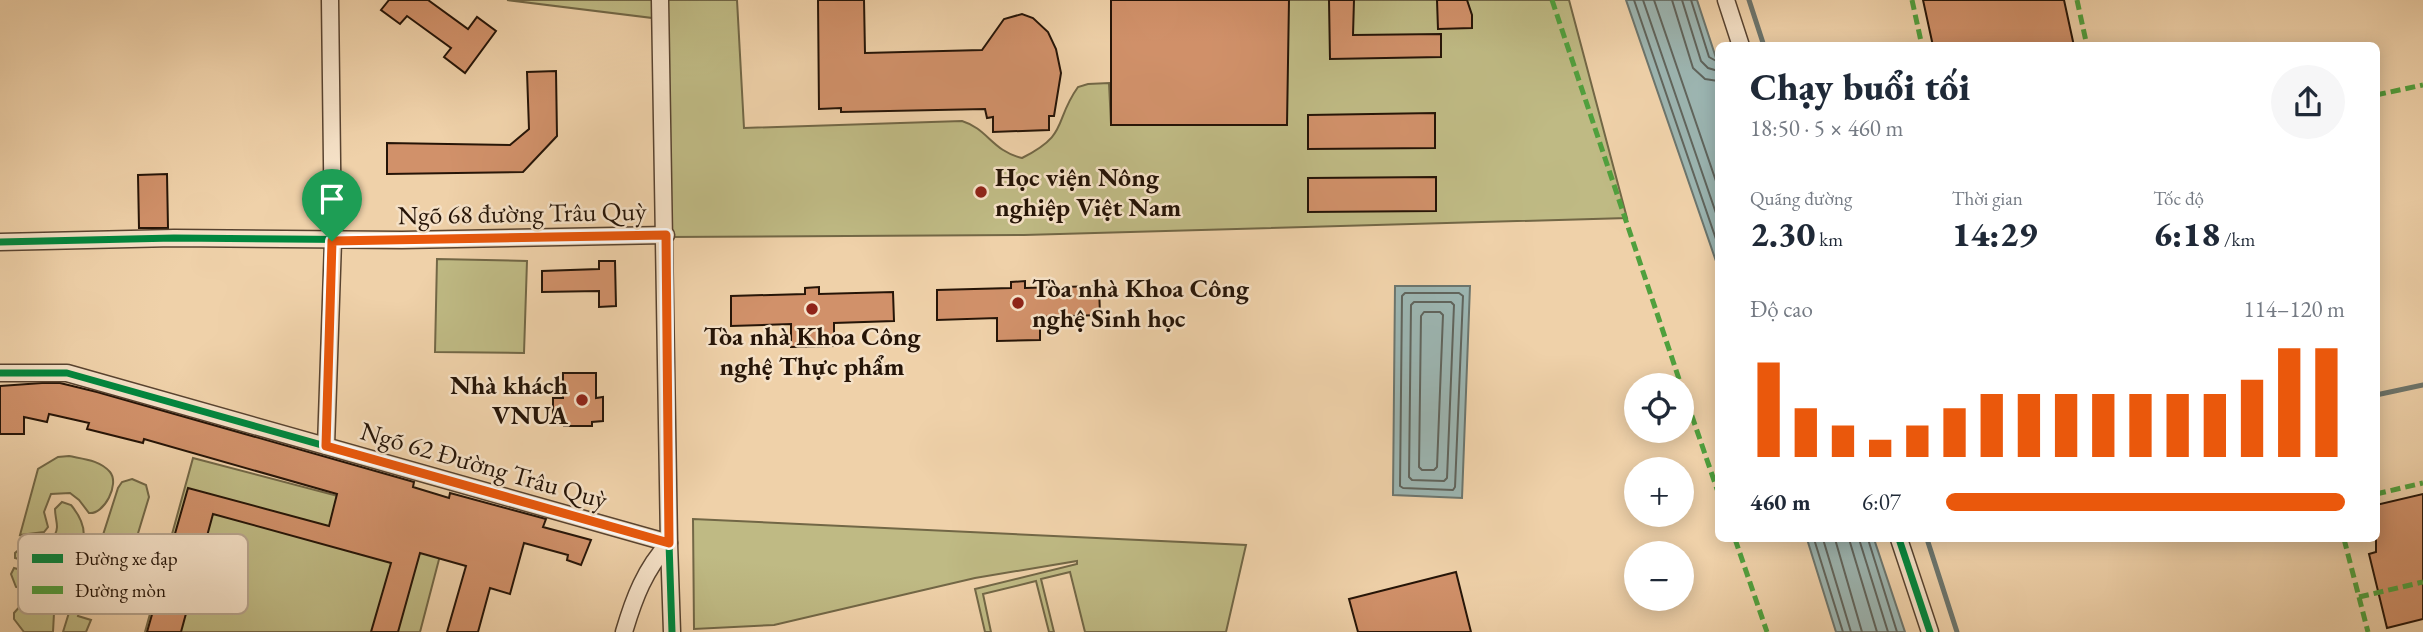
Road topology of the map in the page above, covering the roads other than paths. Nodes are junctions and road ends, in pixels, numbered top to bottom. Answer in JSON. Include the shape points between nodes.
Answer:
{"nodes":[{"id":1,"x":330,"y":0,"type":"edge"},
{"id":2,"x":660,"y":0,"type":"edge"},
{"id":3,"x":1726,"y":0,"type":"edge"},
{"id":4,"x":1740,"y":42,"type":"edge"},
{"id":5,"x":666,"y":235,"type":"junction"},
{"id":6,"x":332,"y":241,"type":"junction"},
{"id":7,"x":0,"y":242,"type":"edge"},
{"id":8,"x":0,"y":373,"type":"edge"},
{"id":9,"x":326,"y":446,"type":"junction"},
{"id":10,"x":1900,"y":542,"type":"edge"},
{"id":11,"x":669,"y":543,"type":"junction"},
{"id":12,"x":624,"y":632,"type":"edge"},
{"id":13,"x":672,"y":632,"type":"edge"},
{"id":14,"x":1930,"y":632,"type":"edge"}],
"edges":[{"from":1,"to":6,"type":"street"},
{"from":2,"to":5,"type":"street"},
{"from":3,"to":4,"type":"street"},
{"from":5,"to":6,"type":"street","name":"Ngõ 68 đường Trâu Quỳ"},
{"from":5,"to":11,"type":"street"},
{"from":6,"to":7,"type":"street","name":"Ngõ 68 đường Trâu Quỳ"},
{"from":6,"to":9,"type":"street"},
{"from":8,"to":9,"type":"street","name":"Ngõ 62 Đường Trâu Quỳ","via":[[67,373]]},
{"from":9,"to":11,"type":"street","name":"Ngõ 62 Đường Trâu Quỳ"},
{"from":10,"to":14,"type":"street"},
{"from":11,"to":12,"type":"street","via":[[643,579]]},
{"from":11,"to":13,"type":"street"}]}
